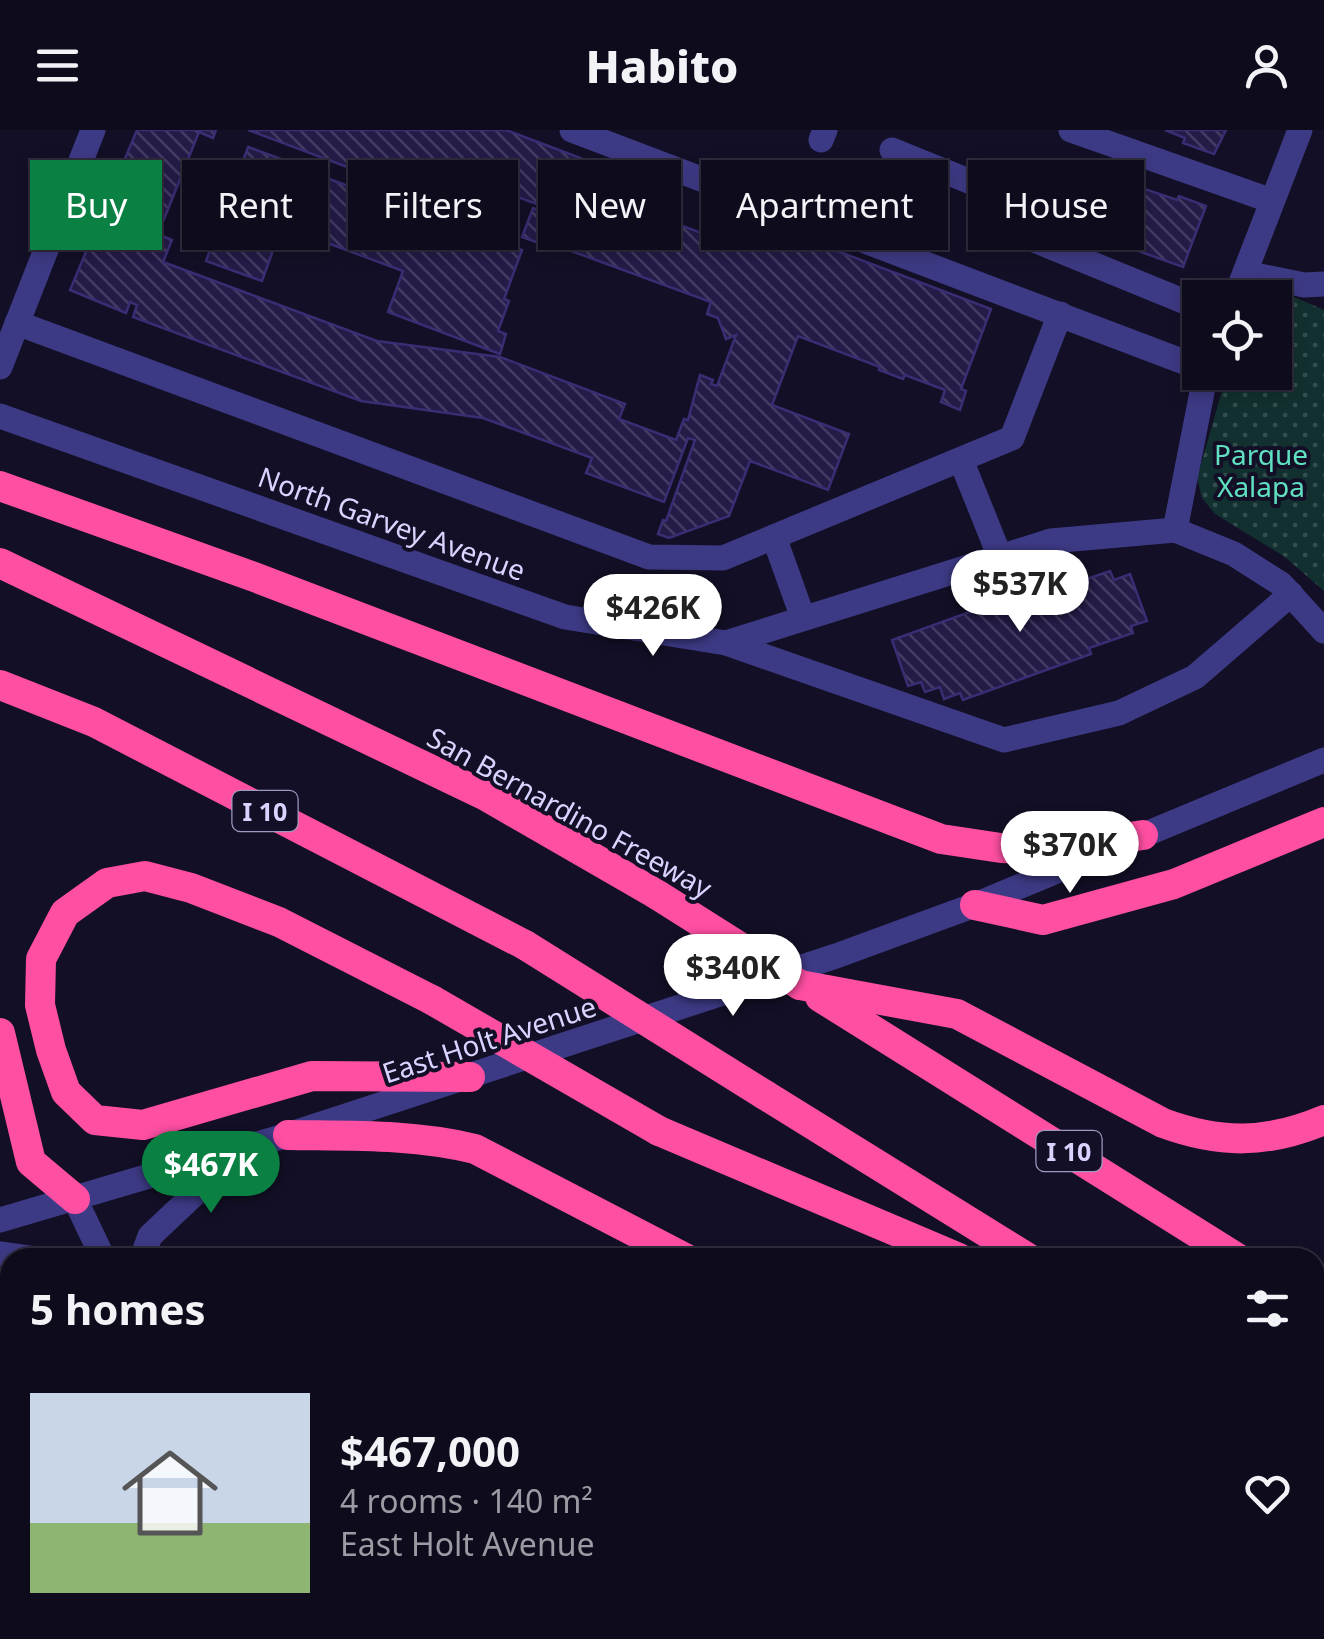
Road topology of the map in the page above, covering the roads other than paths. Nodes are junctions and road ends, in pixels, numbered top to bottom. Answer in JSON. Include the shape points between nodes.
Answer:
{"nodes":[{"id":1,"x":93,"y":130,"type":"edge"},
{"id":2,"x":572,"y":130,"type":"edge"},
{"id":3,"x":1071,"y":130,"type":"edge"},
{"id":4,"x":1300,"y":130,"type":"edge"},
{"id":5,"x":892,"y":150,"type":"dead end"},
{"id":6,"x":1272,"y":201,"type":"junction"},
{"id":7,"x":1244,"y":273,"type":"junction"},
{"id":8,"x":1241,"y":280,"type":"edge"},
{"id":9,"x":1324,"y":284,"type":"edge"},
{"id":10,"x":1182,"y":301,"type":"edge"},
{"id":11,"x":1060,"y":314,"type":"junction"},
{"id":12,"x":17,"y":323,"type":"junction"},
{"id":13,"x":1182,"y":362,"type":"edge"},
{"id":14,"x":0,"y":366,"type":"edge"},
{"id":15,"x":1200,"y":390,"type":"edge"},
{"id":16,"x":0,"y":416,"type":"edge"},
{"id":17,"x":961,"y":460,"type":"junction"},
{"id":18,"x":0,"y":486,"type":"edge"},
{"id":19,"x":1175,"y":530,"type":"junction"},
{"id":20,"x":774,"y":538,"type":"junction"},
{"id":21,"x":1000,"y":557,"type":"junction"},
{"id":22,"x":0,"y":563,"type":"edge"},
{"id":23,"x":1291,"y":594,"type":"junction"},
{"id":24,"x":804,"y":618,"type":"junction"},
{"id":25,"x":1324,"y":631,"type":"edge"},
{"id":26,"x":726,"y":643,"type":"junction"},
{"id":27,"x":0,"y":685,"type":"edge"},
{"id":28,"x":1324,"y":760,"type":"edge"},
{"id":29,"x":1324,"y":822,"type":"edge"},
{"id":30,"x":1143,"y":835,"type":"junction"},
{"id":31,"x":975,"y":906,"type":"junction"},
{"id":32,"x":800,"y":985,"type":"junction"},
{"id":33,"x":0,"y":1033,"type":"edge"},
{"id":34,"x":470,"y":1077,"type":"junction"},
{"id":35,"x":1324,"y":1120,"type":"edge"},
{"id":36,"x":288,"y":1135,"type":"junction"},
{"id":37,"x":242,"y":1149,"type":"junction"},
{"id":38,"x":76,"y":1200,"type":"junction"},
{"id":39,"x":8,"y":1215,"type":"edge"},
{"id":40,"x":98,"y":1248,"type":"edge"},
{"id":41,"x":146,"y":1248,"type":"edge"},
{"id":42,"x":666,"y":1248,"type":"edge"},
{"id":43,"x":936,"y":1248,"type":"edge"},
{"id":44,"x":1012,"y":1248,"type":"edge"},
{"id":45,"x":1221,"y":1248,"type":"edge"}],
"edges":[{"from":1,"to":12,"type":"street"},
{"from":2,"to":11,"type":"street"},
{"from":3,"to":6,"type":"street"},
{"from":4,"to":6,"type":"street"},
{"from":5,"to":10,"type":"street","via":[[1040,210],[1034,240]]},
{"from":6,"to":7,"type":"street"},
{"from":7,"to":8,"type":"street"},
{"from":7,"to":9,"type":"street"},
{"from":11,"to":13,"type":"street"},
{"from":11,"to":17,"type":"street","via":[[1012,438]]},
{"from":12,"to":14,"type":"street"},
{"from":12,"to":20,"type":"street","via":[[650,557],[723,558]]},
{"from":15,"to":19,"type":"street"},
{"from":16,"to":26,"type":"street","name":"North Garvey Avenue","via":[[565,617]]},
{"from":17,"to":20,"type":"street"},
{"from":17,"to":21,"type":"street"},
{"from":18,"to":30,"type":"highway","via":[[941,839],[1043,850]]},
{"from":19,"to":21,"type":"street","name":"North Garvey Avenue","via":[[1050,541]]},
{"from":19,"to":23,"type":"street","name":"North Garvey Avenue","via":[[1234,554]]},
{"from":20,"to":24,"type":"street"},
{"from":21,"to":24,"type":"street","name":"North Garvey Avenue"},
{"from":22,"to":32,"type":"highway","name":"San Bernardino Freeway","number":"I 10","bridge":true,"via":[[486,796]]},
{"from":23,"to":25,"type":"street","name":"North Garvey Avenue"},
{"from":23,"to":26,"type":"street","via":[[1195,677],[1120,713],[1004,740]]},
{"from":24,"to":26,"type":"street","name":"North Garvey Avenue"},
{"from":27,"to":44,"type":"highway","number":"I 10","bridge":true,"via":[[94,722],[525,945]]},
{"from":28,"to":30,"type":"street","name":"East Holt Avenue"},
{"from":29,"to":31,"type":"highway","via":[[1174,884],[1043,920]]},
{"from":30,"to":31,"type":"street","name":"East Holt Avenue"},
{"from":31,"to":34,"type":"street","name":"East Holt Avenue"},
{"from":32,"to":35,"type":"highway","via":[[957,1014],[1199,1136],[1270,1137]]},
{"from":32,"to":45,"type":"highway","name":"San Bernardino Freeway","number":"I 10"},
{"from":33,"to":38,"type":"highway","via":[[31,1162]]},
{"from":34,"to":36,"type":"street","name":"East Holt Avenue"},
{"from":34,"to":43,"type":"highway","bridge":true,"via":[[312,1076],[143,1125],[94,1120],[66,1092],[51,1050],[40,1005],[42,959],[65,913],[106,883],[145,876],[191,888],[279,922],[432,1000],[659,1131]]},
{"from":36,"to":37,"type":"street","name":"East Holt Avenue"},
{"from":36,"to":42,"type":"highway","via":[[390,1136],[475,1149]]},
{"from":37,"to":38,"type":"street","name":"East Holt Avenue"},
{"from":37,"to":41,"type":"street","via":[[150,1236]]},
{"from":38,"to":39,"type":"street","name":"East Holt Avenue"},
{"from":38,"to":40,"type":"street"}]}
